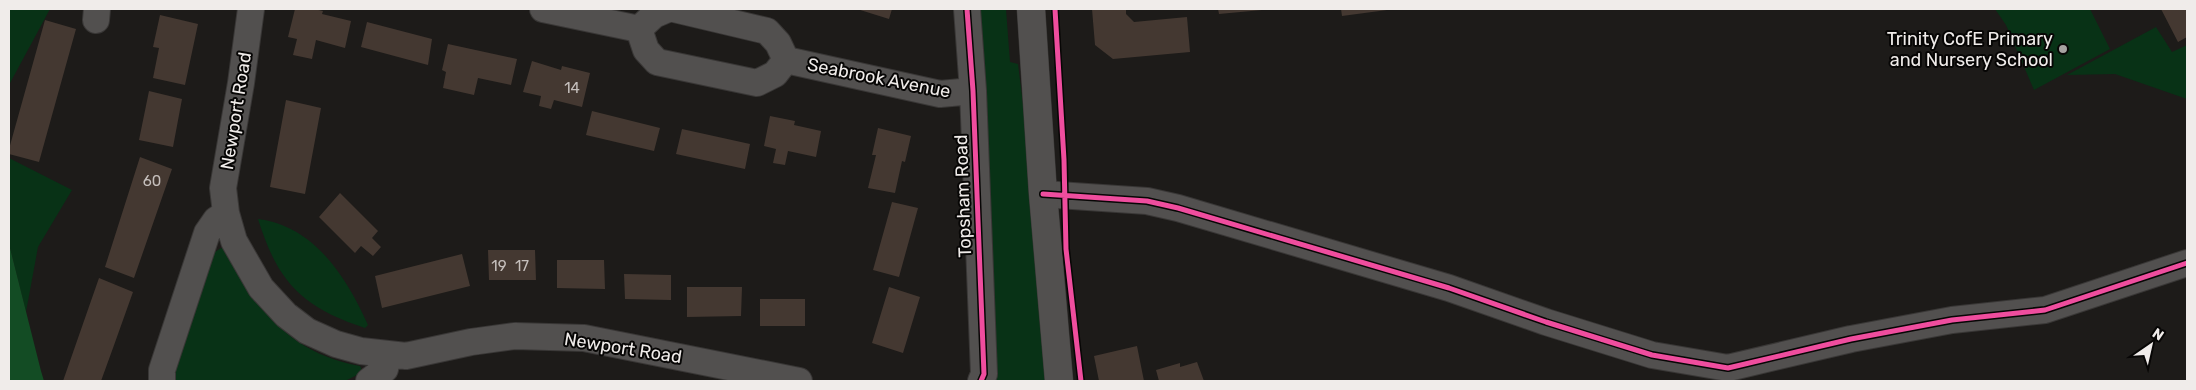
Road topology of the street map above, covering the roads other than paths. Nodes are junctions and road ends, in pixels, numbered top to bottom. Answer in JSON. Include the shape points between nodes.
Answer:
{"nodes":[{"id":1,"x":251,"y":9,"type":"edge"},
{"id":2,"x":543,"y":9,"type":"edge"},
{"id":3,"x":668,"y":9,"type":"edge"},
{"id":4,"x":674,"y":9,"type":"edge"},
{"id":5,"x":967,"y":9,"type":"edge"},
{"id":6,"x":1032,"y":9,"type":"edge"},
{"id":7,"x":639,"y":29,"type":"junction"},
{"id":8,"x":786,"y":60,"type":"junction"},
{"id":9,"x":973,"y":91,"type":"junction"},
{"id":10,"x":1043,"y":194,"type":"junction"},
{"id":11,"x":226,"y":213,"type":"junction"},
{"id":12,"x":2187,"y":263,"type":"edge"},
{"id":13,"x":388,"y":355,"type":"junction"},
{"id":14,"x":162,"y":381,"type":"edge"},
{"id":15,"x":369,"y":381,"type":"edge"},
{"id":16,"x":799,"y":381,"type":"edge"},
{"id":17,"x":982,"y":381,"type":"edge"},
{"id":18,"x":1059,"y":381,"type":"edge"}],
"edges":[{"from":1,"to":11,"type":"street","name":"Newport Road","via":[[223,188]]},
{"from":2,"to":7,"type":"street"},
{"from":3,"to":7,"type":"street","via":[[654,15]]},
{"from":4,"to":8,"type":"street","name":"Seabrook Avenue","via":[[767,31],[778,43]]},
{"from":5,"to":9,"type":"street","name":"Topsham Road"},
{"from":6,"to":10,"type":"street"},
{"from":7,"to":8,"type":"street","name":"Seabrook Avenue","via":[[646,50],[657,62],[757,83],[775,74]]},
{"from":8,"to":9,"type":"street","name":"Seabrook Avenue","via":[[940,94]]},
{"from":9,"to":17,"type":"street","name":"Topsham Road"},
{"from":10,"to":12,"type":"street","via":[[1148,201],[1178,208],[1449,288],[1652,355],[1728,368],[1860,337],[1952,320],[2045,310]]},
{"from":10,"to":18,"type":"street"},
{"from":11,"to":13,"type":"street","name":"Newport Road","via":[[234,241],[261,288],[286,315],[307,331],[336,344]]},
{"from":11,"to":14,"type":"street","via":[[212,226],[202,247],[162,370]]},
{"from":13,"to":15,"type":"street","via":[[385,369]]},
{"from":13,"to":16,"type":"street","name":"Newport Road","via":[[415,355],[515,336],[584,338]]}]}
